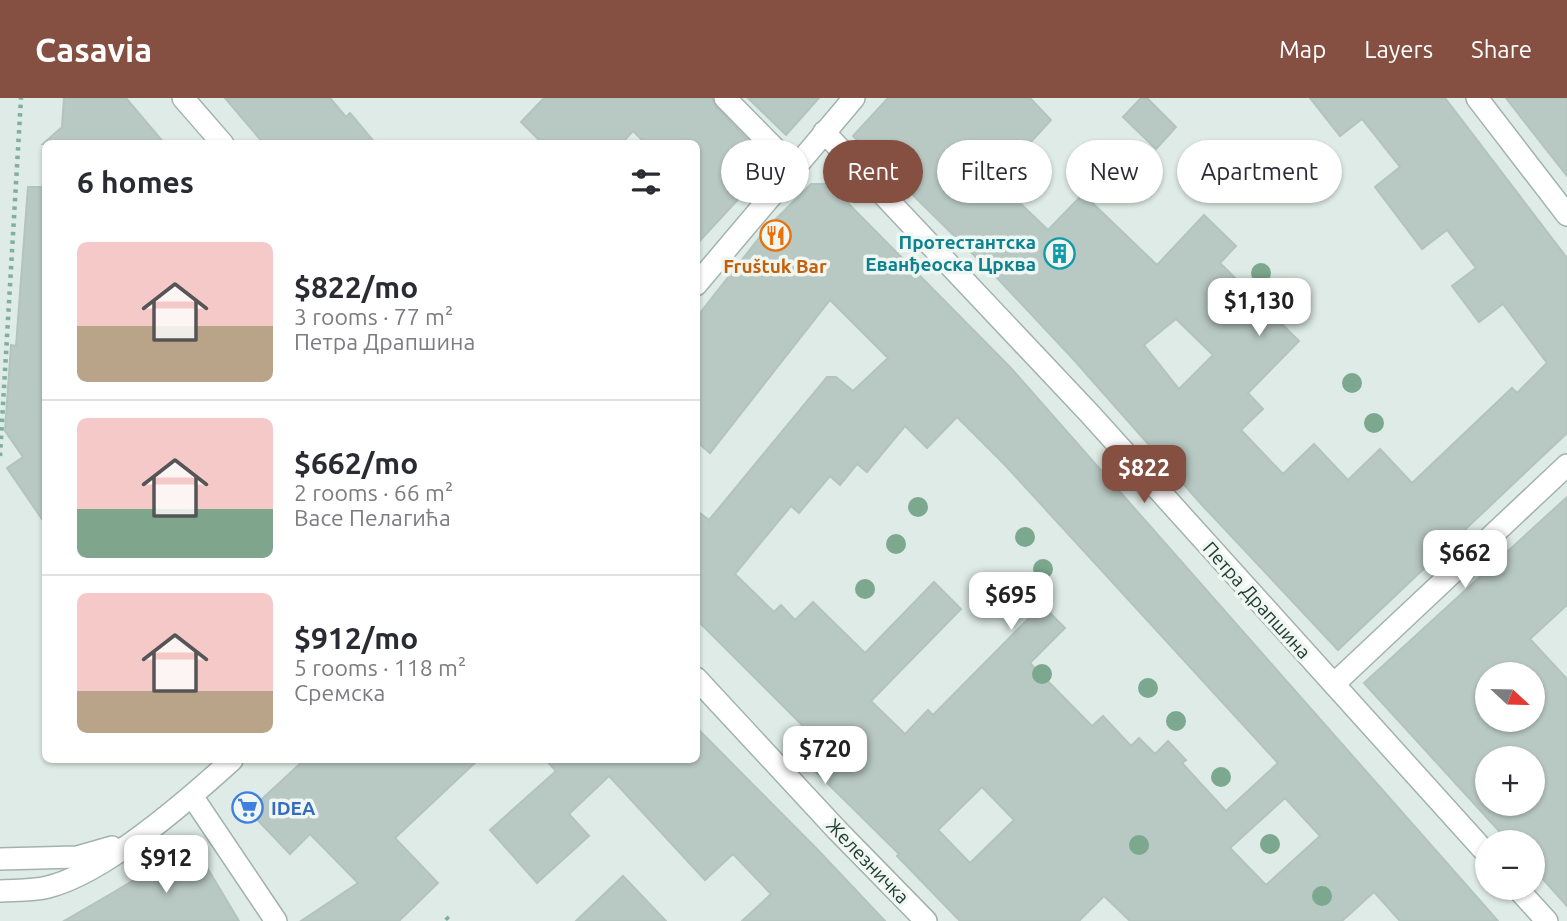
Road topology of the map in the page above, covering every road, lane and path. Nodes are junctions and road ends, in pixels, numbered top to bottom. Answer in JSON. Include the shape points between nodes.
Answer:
{"nodes":[{"id":1,"x":21,"y":98,"type":"edge"},
{"id":2,"x":184,"y":98,"type":"edge"},
{"id":3,"x":725,"y":98,"type":"edge"},
{"id":4,"x":854,"y":98,"type":"edge"},
{"id":5,"x":1477,"y":98,"type":"edge"},
{"id":6,"x":824,"y":132,"type":"junction"},
{"id":7,"x":220,"y":140,"type":"edge"},
{"id":8,"x":766,"y":140,"type":"edge"},
{"id":9,"x":809,"y":150,"type":"edge"},
{"id":10,"x":765,"y":203,"type":"edge"},
{"id":11,"x":1567,"y":215,"type":"edge"},
{"id":12,"x":700,"y":280,"type":"edge"},
{"id":13,"x":0,"y":456,"type":"edge"},
{"id":14,"x":1567,"y":466,"type":"edge"},
{"id":15,"x":700,"y":682,"type":"edge"},
{"id":16,"x":1334,"y":684,"type":"junction"},
{"id":17,"x":229,"y":763,"type":"edge"},
{"id":18,"x":192,"y":796,"type":"junction"},
{"id":19,"x":134,"y":840,"type":"junction"},
{"id":20,"x":1475,"y":841,"type":"edge"},
{"id":21,"x":0,"y":859,"type":"edge"},
{"id":22,"x":0,"y":891,"type":"edge"},
{"id":23,"x":1528,"y":900,"type":"edge"},
{"id":24,"x":276,"y":921,"type":"edge"},
{"id":25,"x":926,"y":921,"type":"edge"},
{"id":26,"x":1547,"y":921,"type":"edge"}],
"edges":[{"from":1,"to":13,"type":"path"},
{"from":2,"to":7,"type":"street"},
{"from":3,"to":8,"type":"street"},
{"from":4,"to":6,"type":"street"},
{"from":5,"to":11,"type":"street"},
{"from":6,"to":9,"type":"street"},
{"from":6,"to":16,"type":"street","name":"Петра Драпшина","via":[[1090,414]]},
{"from":10,"to":12,"type":"street"},
{"from":14,"to":16,"type":"street"},
{"from":15,"to":25,"type":"street","name":"Железничка"},
{"from":16,"to":20,"type":"street","name":"Петра Драпшина"},
{"from":17,"to":18,"type":"street"},
{"from":18,"to":19,"type":"street"},
{"from":18,"to":24,"type":"street"},
{"from":19,"to":21,"type":"street","via":[[77,857]]},
{"from":19,"to":22,"type":"street","via":[[69,880],[48,887]]},
{"from":23,"to":26,"type":"street"}]}
